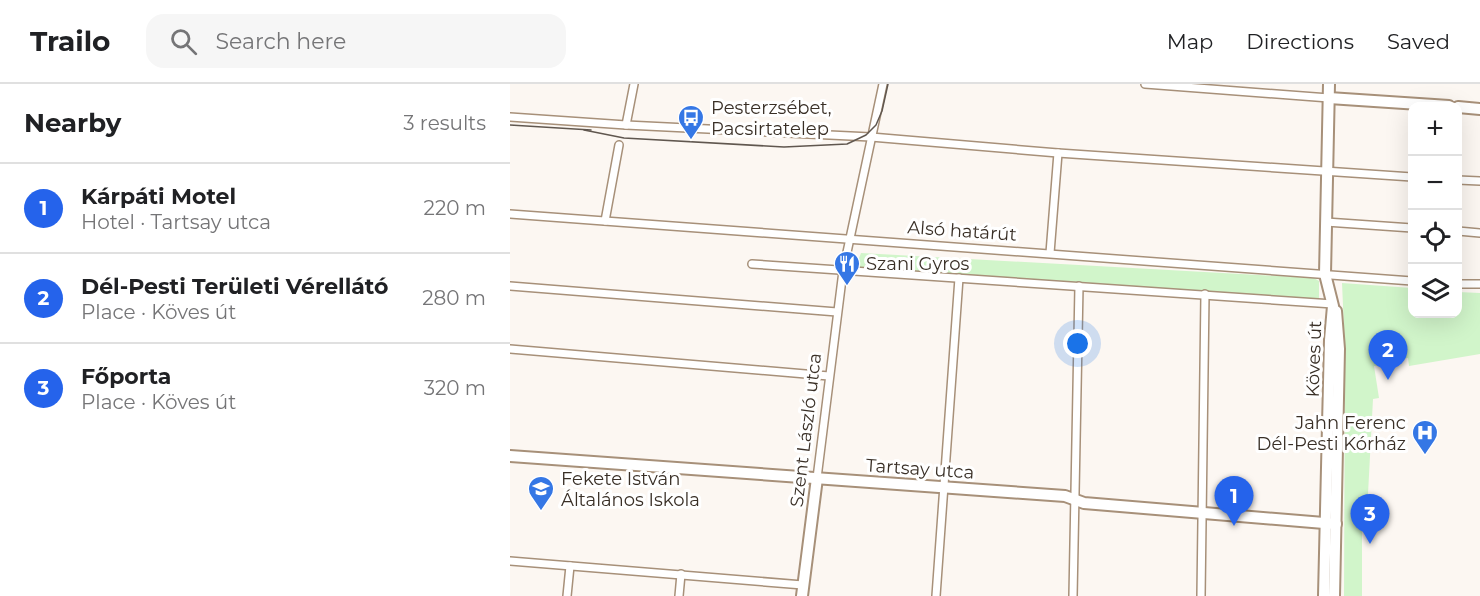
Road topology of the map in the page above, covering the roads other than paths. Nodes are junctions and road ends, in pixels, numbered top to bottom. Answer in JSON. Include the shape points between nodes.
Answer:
{"nodes":[{"id":1,"x":634,"y":84,"type":"edge"},
{"id":2,"x":883,"y":84,"type":"edge"},
{"id":3,"x":1145,"y":84,"type":"edge"},
{"id":4,"x":1329,"y":84,"type":"edge"},
{"id":5,"x":1329,"y":98,"type":"junction"},
{"id":6,"x":1408,"y":103,"type":"edge"},
{"id":7,"x":1462,"y":107,"type":"edge"},
{"id":8,"x":1480,"y":109,"type":"edge"},
{"id":9,"x":510,"y":117,"type":"edge"},
{"id":10,"x":626,"y":125,"type":"junction"},
{"id":11,"x":871,"y":137,"type":"junction"},
{"id":12,"x":620,"y":145,"type":"dead end"},
{"id":13,"x":1058,"y":153,"type":"junction"},
{"id":14,"x":1327,"y":171,"type":"junction"},
{"id":15,"x":1408,"y":177,"type":"edge"},
{"id":16,"x":1462,"y":180,"type":"edge"},
{"id":17,"x":1480,"y":181,"type":"edge"},
{"id":18,"x":510,"y":214,"type":"edge"},
{"id":19,"x":605,"y":221,"type":"junction"},
{"id":20,"x":1326,"y":222,"type":"junction"},
{"id":21,"x":1408,"y":228,"type":"edge"},
{"id":22,"x":1462,"y":231,"type":"edge"},
{"id":23,"x":1480,"y":232,"type":"edge"},
{"id":24,"x":850,"y":238,"type":"junction"},
{"id":25,"x":1050,"y":253,"type":"junction"},
{"id":26,"x":752,"y":264,"type":"dead end"},
{"id":27,"x":843,"y":269,"type":"junction"},
{"id":28,"x":1325,"y":274,"type":"junction"},
{"id":29,"x":959,"y":278,"type":"junction"},
{"id":30,"x":1408,"y":280,"type":"edge"},
{"id":31,"x":1462,"y":284,"type":"edge"},
{"id":32,"x":1480,"y":284,"type":"edge"},
{"id":33,"x":510,"y":286,"type":"edge"},
{"id":34,"x":1079,"y":286,"type":"junction"},
{"id":35,"x":1205,"y":294,"type":"junction"},
{"id":36,"x":1333,"y":305,"type":"junction"},
{"id":37,"x":837,"y":312,"type":"junction"},
{"id":38,"x":510,"y":349,"type":"edge"},
{"id":39,"x":829,"y":376,"type":"junction"},
{"id":40,"x":510,"y":456,"type":"edge"},
{"id":41,"x":816,"y":478,"type":"junction"},
{"id":42,"x":943,"y":488,"type":"junction"},
{"id":43,"x":1074,"y":500,"type":"junction"},
{"id":44,"x":1202,"y":513,"type":"junction"},
{"id":45,"x":1331,"y":524,"type":"junction"},
{"id":46,"x":510,"y":561,"type":"edge"},
{"id":47,"x":570,"y":566,"type":"junction"},
{"id":48,"x":681,"y":574,"type":"junction"},
{"id":49,"x":803,"y":590,"type":"edge"},
{"id":50,"x":567,"y":596,"type":"edge"},
{"id":51,"x":679,"y":596,"type":"edge"},
{"id":52,"x":936,"y":596,"type":"edge"},
{"id":53,"x":1073,"y":596,"type":"edge"},
{"id":54,"x":1200,"y":596,"type":"edge"},
{"id":55,"x":1324,"y":596,"type":"edge"},
{"id":56,"x":1334,"y":596,"type":"edge"}],
"edges":[{"from":1,"to":10,"type":"street"},
{"from":2,"to":11,"type":"street","name":"Szent László utca"},
{"from":3,"to":5,"type":"street"},
{"from":4,"to":5,"type":"street","name":"Köves út"},
{"from":5,"to":6,"type":"street"},
{"from":5,"to":14,"type":"street","name":"Köves út"},
{"from":7,"to":8,"type":"street"},
{"from":9,"to":10,"type":"street"},
{"from":10,"to":11,"type":"street"},
{"from":11,"to":13,"type":"street"},
{"from":11,"to":24,"type":"street","name":"Szent László utca"},
{"from":12,"to":19,"type":"street"},
{"from":13,"to":14,"type":"street"},
{"from":13,"to":25,"type":"street"},
{"from":14,"to":15,"type":"street"},
{"from":14,"to":20,"type":"street","name":"Köves út"},
{"from":16,"to":17,"type":"street"},
{"from":18,"to":19,"type":"street","name":"Alsó határút"},
{"from":19,"to":24,"type":"street","name":"Alsó határút"},
{"from":20,"to":21,"type":"street"},
{"from":20,"to":28,"type":"street","name":"Köves út"},
{"from":22,"to":23,"type":"street"},
{"from":24,"to":25,"type":"street","name":"Alsó határút"},
{"from":24,"to":27,"type":"street","name":"Szent László utca"},
{"from":25,"to":28,"type":"street","name":"Alsó határút"},
{"from":26,"to":27,"type":"street"},
{"from":27,"to":29,"type":"street"},
{"from":27,"to":37,"type":"street","name":"Szent László utca"},
{"from":28,"to":30,"type":"street","name":"Alsó határút"},
{"from":28,"to":36,"type":"street","name":"Köves út"},
{"from":29,"to":34,"type":"street"},
{"from":29,"to":42,"type":"street"},
{"from":31,"to":32,"type":"street"},
{"from":33,"to":37,"type":"street"},
{"from":34,"to":35,"type":"street"},
{"from":34,"to":43,"type":"street"},
{"from":35,"to":36,"type":"street"},
{"from":35,"to":44,"type":"street"},
{"from":36,"to":45,"type":"street","name":"Köves út","via":[[1338,313]]},
{"from":37,"to":39,"type":"street","name":"Szent László utca"},
{"from":38,"to":39,"type":"street"},
{"from":39,"to":41,"type":"street","name":"Szent László utca"},
{"from":40,"to":41,"type":"street","name":"Tartsay utca"},
{"from":41,"to":42,"type":"street","name":"Tartsay utca"},
{"from":41,"to":49,"type":"street","name":"Szent László utca"},
{"from":42,"to":43,"type":"street","name":"Tartsay utca","via":[[1065,496]]},
{"from":42,"to":52,"type":"street"},
{"from":43,"to":44,"type":"street","name":"Tartsay utca"},
{"from":43,"to":53,"type":"street"},
{"from":44,"to":45,"type":"street","name":"Tartsay utca"},
{"from":44,"to":54,"type":"street"},
{"from":45,"to":55,"type":"street","name":"Köves út"},
{"from":45,"to":56,"type":"street","via":[[1336,536]]},
{"from":46,"to":47,"type":"street"},
{"from":47,"to":48,"type":"street"},
{"from":47,"to":50,"type":"street"},
{"from":48,"to":49,"type":"street"},
{"from":48,"to":51,"type":"street"}]}
